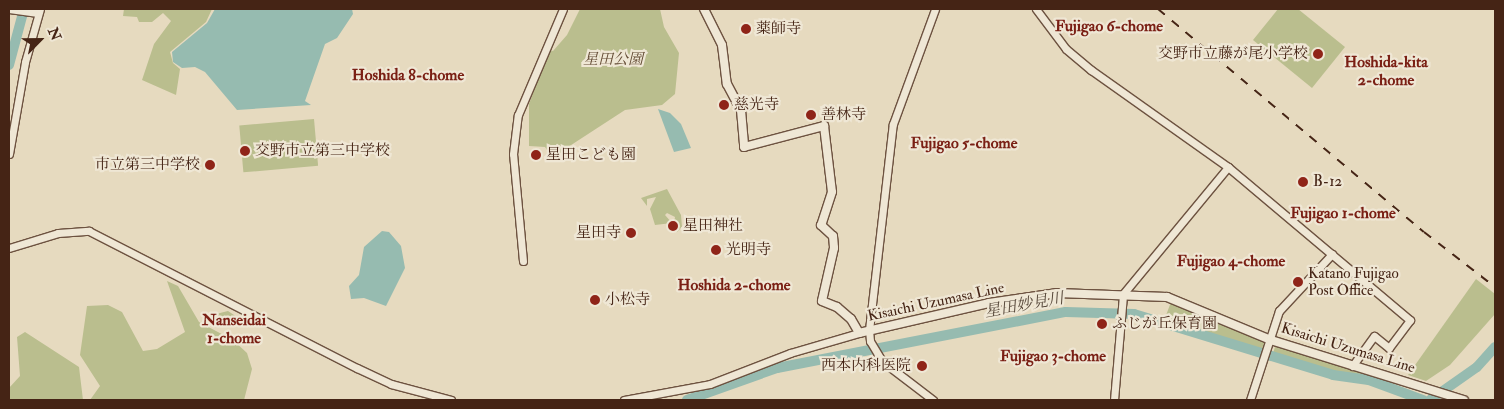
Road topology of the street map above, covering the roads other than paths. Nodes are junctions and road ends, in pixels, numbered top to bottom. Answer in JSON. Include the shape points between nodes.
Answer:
{"nodes":[{"id":1,"x":10,"y":9,"type":"edge"},
{"id":2,"x":563,"y":9,"type":"edge"},
{"id":3,"x":704,"y":9,"type":"edge"},
{"id":4,"x":935,"y":9,"type":"edge"},
{"id":5,"x":1036,"y":9,"type":"edge"},
{"id":6,"x":39,"y":11,"type":"edge"},
{"id":7,"x":9,"y":154,"type":"edge"},
{"id":8,"x":1228,"y":167,"type":"junction"},
{"id":9,"x":9,"y":248,"type":"edge"},
{"id":10,"x":1332,"y":254,"type":"junction"},
{"id":11,"x":523,"y":261,"type":"dead end"},
{"id":12,"x":1123,"y":294,"type":"junction"},
{"id":13,"x":869,"y":330,"type":"junction"},
{"id":14,"x":859,"y":333,"type":"junction"},
{"id":15,"x":1271,"y":340,"type":"junction"},
{"id":16,"x":1352,"y":366,"type":"junction"},
{"id":17,"x":451,"y":400,"type":"edge"},
{"id":18,"x":624,"y":400,"type":"edge"},
{"id":19,"x":933,"y":400,"type":"edge"},
{"id":20,"x":1114,"y":400,"type":"edge"},
{"id":21,"x":1250,"y":400,"type":"edge"},
{"id":22,"x":1463,"y":400,"type":"edge"}],
"edges":[{"from":1,"to":6,"type":"street"},
{"from":2,"to":11,"type":"street","via":[[518,115],[513,154]]},
{"from":3,"to":14,"type":"main road","name":"Kisaichi Uzumasa Line","via":[[722,45],[727,84],[741,110],[744,147],[824,126],[832,192],[820,225],[833,236],[834,248],[822,301],[837,307]]},
{"from":4,"to":13,"type":"street","via":[[893,124]]},
{"from":5,"to":8,"type":"street","via":[[1066,49],[1091,70]]},
{"from":6,"to":7,"type":"street","via":[[25,62]]},
{"from":8,"to":10,"type":"street"},
{"from":8,"to":12,"type":"street"},
{"from":9,"to":17,"type":"street","via":[[58,233],[89,231],[391,384]]},
{"from":10,"to":15,"type":"street","via":[[1279,311]]},
{"from":10,"to":16,"type":"street","via":[[1410,320],[1389,348],[1374,336]]},
{"from":12,"to":13,"type":"main road","name":"Kisaichi Uzumasa Line","via":[[1057,293],[989,303]]},
{"from":12,"to":15,"type":"main road","name":"Kisaichi Uzumasa Line","via":[[1174,298]]},
{"from":12,"to":20,"type":"street"},
{"from":13,"to":14,"type":"main road","name":"Kisaichi Uzumasa Line"},
{"from":13,"to":19,"type":"street","via":[[874,349],[882,361]]},
{"from":14,"to":18,"type":"street","via":[[790,353],[710,384]]},
{"from":15,"to":16,"type":"main road","name":"Kisaichi Uzumasa Line"},
{"from":15,"to":21,"type":"street"},
{"from":16,"to":22,"type":"main road","name":"Kisaichi Uzumasa Line","via":[[1426,386]]}]}
